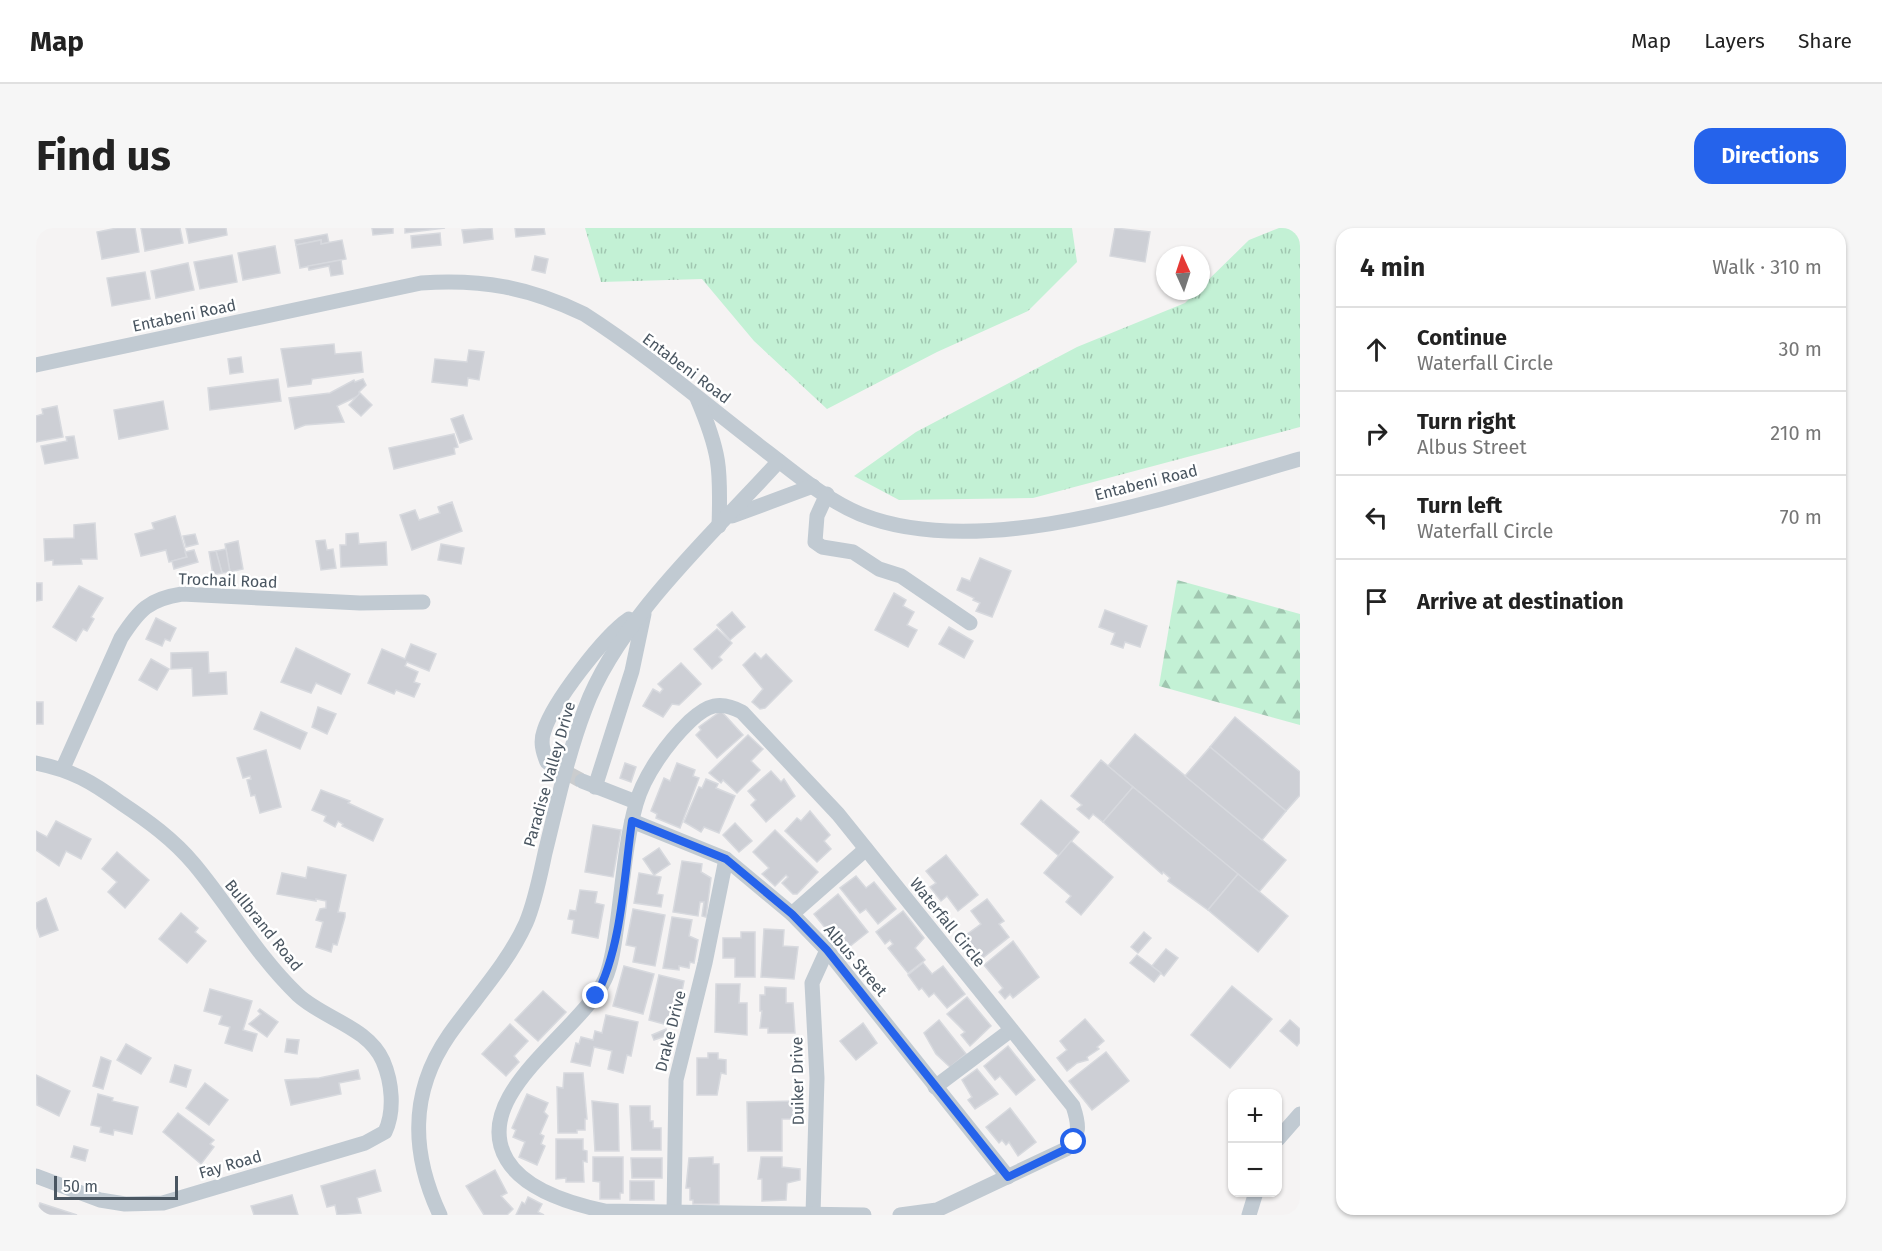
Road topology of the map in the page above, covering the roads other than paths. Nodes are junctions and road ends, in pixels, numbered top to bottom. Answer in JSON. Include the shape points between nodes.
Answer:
{"nodes":[{"id":1,"x":36,"y":365,"type":"edge"},
{"id":2,"x":696,"y":397,"type":"junction"},
{"id":3,"x":1300,"y":459,"type":"edge"},
{"id":4,"x":779,"y":460,"type":"junction"},
{"id":5,"x":813,"y":486,"type":"junction"},
{"id":6,"x":827,"y":494,"type":"junction"},
{"id":7,"x":723,"y":522,"type":"junction"},
{"id":8,"x":423,"y":602,"type":"dead end"},
{"id":9,"x":645,"y":608,"type":"junction"},
{"id":10,"x":970,"y":623,"type":"dead end"},
{"id":11,"x":547,"y":762,"type":"dead end"},
{"id":12,"x":36,"y":764,"type":"edge"},
{"id":13,"x":63,"y":768,"type":"junction"},
{"id":14,"x":636,"y":802,"type":"junction"},
{"id":15,"x":632,"y":821,"type":"junction"},
{"id":16,"x":866,"y":849,"type":"junction"},
{"id":17,"x":726,"y":859,"type":"junction"},
{"id":18,"x":792,"y":914,"type":"junction"},
{"id":19,"x":827,"y":950,"type":"junction"},
{"id":20,"x":1011,"y":1030,"type":"junction"},
{"id":21,"x":935,"y":1086,"type":"junction"},
{"id":22,"x":1300,"y":1114,"type":"edge"},
{"id":23,"x":1282,"y":1134,"type":"edge"},
{"id":24,"x":365,"y":1143,"type":"joint"},
{"id":25,"x":36,"y":1176,"type":"edge"},
{"id":26,"x":1008,"y":1177,"type":"junction"},
{"id":27,"x":1254,"y":1197,"type":"edge"},
{"id":28,"x":674,"y":1213,"type":"junction"},
{"id":29,"x":813,"y":1214,"type":"edge"},
{"id":30,"x":440,"y":1215,"type":"edge"},
{"id":31,"x":864,"y":1215,"type":"edge"},
{"id":32,"x":900,"y":1215,"type":"edge"},
{"id":33,"x":1249,"y":1215,"type":"edge"}],
"edges":[{"from":1,"to":2,"type":"street","name":"Entabeni Road","via":[[421,283],[462,280],[523,290],[576,310],[606,328]]},
{"from":2,"to":4,"type":"street","name":"Entabeni Road"},
{"from":2,"to":7,"type":"street","via":[[720,460]]},
{"from":3,"to":6,"type":"street","name":"Entabeni Road","via":[[1113,511],[970,531],[913,529],[860,513]]},
{"from":4,"to":5,"type":"street","name":"Entabeni Road"},
{"from":4,"to":7,"type":"street","name":"Paradise Valley Drive"},
{"from":5,"to":6,"type":"street","name":"Entabeni Road"},
{"from":5,"to":7,"type":"street"},
{"from":6,"to":10,"type":"street","via":[[817,516],[815,542],[822,547],[853,552],[879,569],[901,576]]},
{"from":7,"to":9,"type":"street","name":"Paradise Valley Drive"},
{"from":8,"to":13,"type":"street","name":"Trochail Road","via":[[360,603],[182,594],[148,604],[122,638]]},
{"from":9,"to":11,"type":"street","via":[[622,624],[591,658],[556,706],[543,732],[542,750]]},
{"from":9,"to":14,"type":"street","via":[[632,671],[588,784]]},
{"from":9,"to":30,"type":"street","name":"Paradise Valley Drive","via":[[617,647],[585,708],[527,921],[509,956],[448,1036],[420,1098],[418,1132],[428,1189]]},
{"from":12,"to":13,"type":"street","name":"Bullbrand Road"},
{"from":13,"to":24,"type":"street","name":"Bullbrand Road","via":[[90,781],[167,835],[194,864],[260,955],[297,994],[313,1009],[357,1032],[373,1046],[383,1061],[392,1109],[385,1132]]},
{"from":14,"to":15,"type":"street","name":"Waterfall Circle"},
{"from":14,"to":16,"type":"street","name":"Waterfall Circle","via":[[655,765],[682,728],[702,710],[728,704],[742,712]]},
{"from":15,"to":17,"type":"street","name":"Albus Street"},
{"from":15,"to":28,"type":"street","name":"Waterfall Circle","via":[[606,978],[582,1014],[513,1089],[500,1120],[499,1135],[503,1154],[513,1170],[527,1182],[582,1207]]},
{"from":16,"to":18,"type":"street"},
{"from":16,"to":20,"type":"street","name":"Waterfall Circle"},
{"from":17,"to":18,"type":"street","name":"Albus Street"},
{"from":17,"to":28,"type":"street","name":"Drake Drive","via":[[676,1080]]},
{"from":18,"to":19,"type":"street","name":"Albus Street"},
{"from":19,"to":21,"type":"street","name":"Albus Street"},
{"from":19,"to":29,"type":"street","name":"Duiker Drive","via":[[812,983],[817,1078]]},
{"from":20,"to":21,"type":"street"},
{"from":20,"to":26,"type":"street","name":"Waterfall Circle","via":[[1073,1106],[1078,1131],[1066,1149]]},
{"from":21,"to":26,"type":"street","name":"Albus Street"},
{"from":22,"to":23,"type":"street"},
{"from":24,"to":25,"type":"street","name":"Fay Road","via":[[163,1203],[100,1200]]},
{"from":26,"to":32,"type":"street","name":"Waterfall Circle","via":[[937,1210]]},
{"from":27,"to":33,"type":"street"},
{"from":28,"to":29,"type":"street","name":"Waterfall Circle"},
{"from":29,"to":31,"type":"street","name":"Waterfall Circle"}]}
